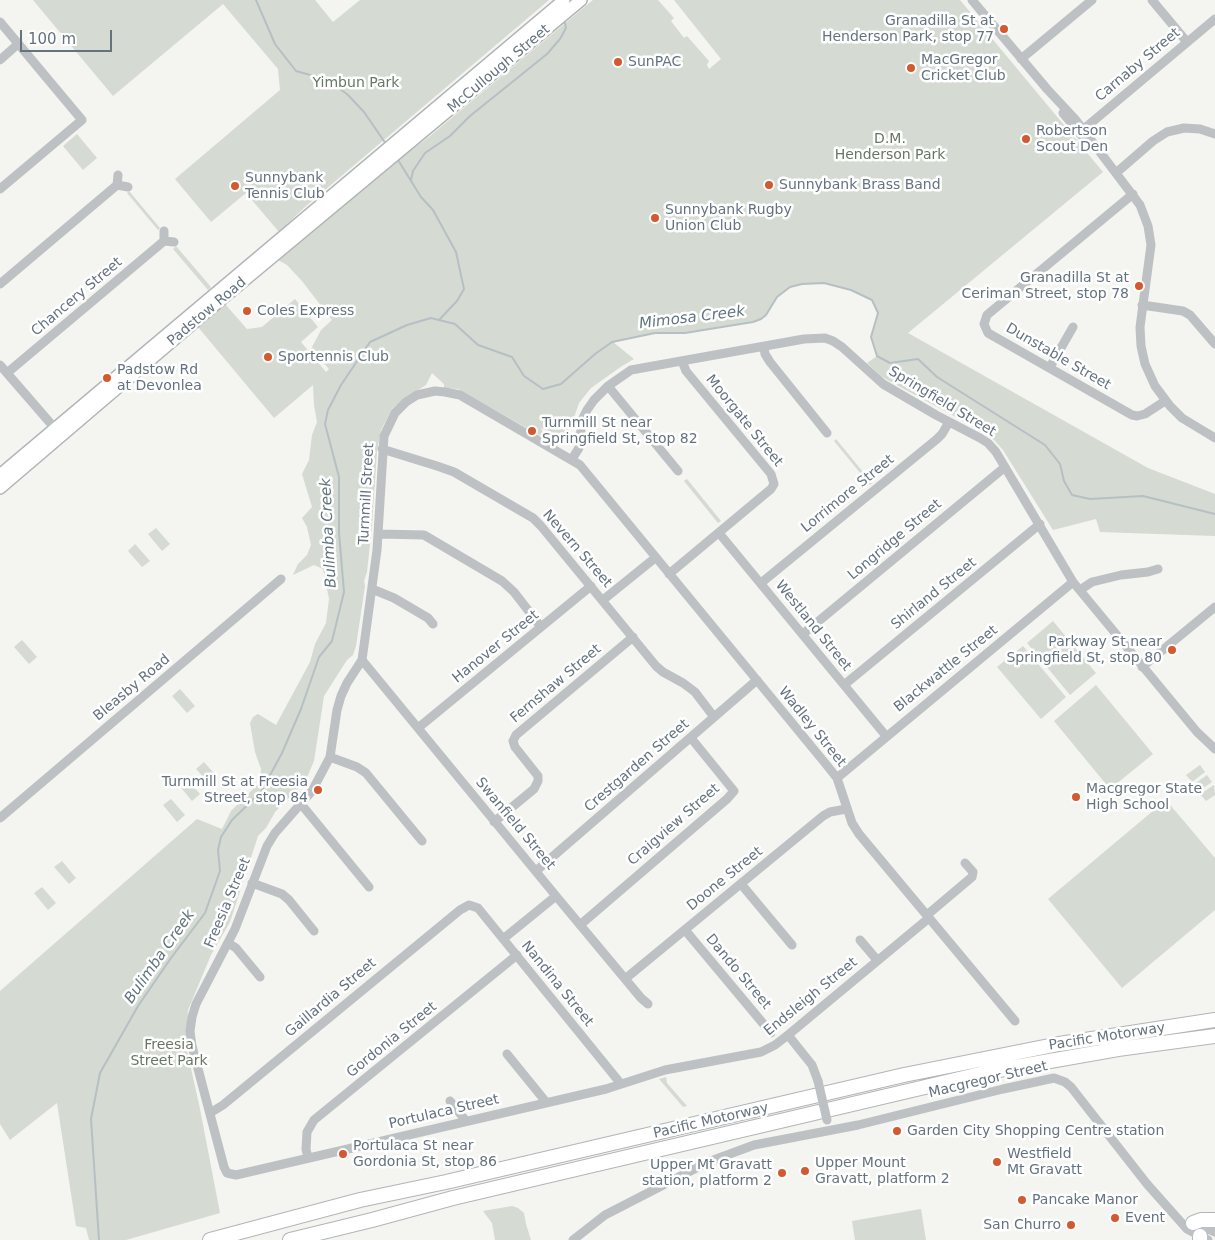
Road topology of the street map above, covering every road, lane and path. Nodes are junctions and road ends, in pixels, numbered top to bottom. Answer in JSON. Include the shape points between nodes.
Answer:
{"nodes":[{"id":1,"x":581,"y":0,"type":"edge"},
{"id":2,"x":972,"y":0,"type":"edge"},
{"id":3,"x":1092,"y":0,"type":"edge"},
{"id":4,"x":1152,"y":0,"type":"edge"},
{"id":5,"x":561,"y":8,"type":"edge"},
{"id":6,"x":1215,"y":19,"type":"edge"},
{"id":7,"x":0,"y":22,"type":"edge"},
{"id":8,"x":1187,"y":42,"type":"junction"},
{"id":9,"x":18,"y":44,"type":"junction"},
{"id":10,"x":1021,"y":59,"type":"junction"},
{"id":11,"x":0,"y":60,"type":"edge"},
{"id":12,"x":1081,"y":131,"type":"junction"},
{"id":13,"x":413,"y":134,"type":"joint"},
{"id":14,"x":1215,"y":134,"type":"edge"},
{"id":15,"x":1114,"y":170,"type":"junction"},
{"id":16,"x":118,"y":176,"type":"dead end"},
{"id":17,"x":117,"y":185,"type":"junction"},
{"id":18,"x":128,"y":187,"type":"dead end"},
{"id":19,"x":0,"y":189,"type":"edge"},
{"id":20,"x":1133,"y":194,"type":"junction"},
{"id":21,"x":164,"y":231,"type":"dead end"},
{"id":22,"x":164,"y":241,"type":"junction"},
{"id":23,"x":174,"y":242,"type":"dead end"},
{"id":24,"x":0,"y":284,"type":"edge"},
{"id":25,"x":1142,"y":305,"type":"junction"},
{"id":26,"x":1074,"y":327,"type":"dead end"},
{"id":27,"x":1215,"y":344,"type":"edge"},
{"id":28,"x":764,"y":347,"type":"junction"},
{"id":29,"x":682,"y":360,"type":"junction"},
{"id":30,"x":0,"y":365,"type":"edge"},
{"id":31,"x":1050,"y":367,"type":"junction"},
{"id":32,"x":7,"y":373,"type":"junction"},
{"id":33,"x":608,"y":386,"type":"junction"},
{"id":34,"x":1165,"y":401,"type":"junction"},
{"id":35,"x":949,"y":422,"type":"junction"},
{"id":36,"x":58,"y":432,"type":"junction"},
{"id":37,"x":827,"y":433,"type":"dead end"},
{"id":38,"x":1215,"y":438,"type":"edge"},
{"id":39,"x":382,"y":450,"type":"junction"},
{"id":40,"x":572,"y":459,"type":"junction"},
{"id":41,"x":1005,"y":467,"type":"junction"},
{"id":42,"x":678,"y":471,"type":"dead end"},
{"id":43,"x":0,"y":475,"type":"edge"},
{"id":44,"x":0,"y":488,"type":"edge"},
{"id":45,"x":1040,"y":524,"type":"junction"},
{"id":46,"x":719,"y":533,"type":"junction"},
{"id":47,"x":378,"y":534,"type":"junction"},
{"id":48,"x":656,"y":558,"type":"junction"},
{"id":49,"x":1158,"y":569,"type":"dead end"},
{"id":50,"x":669,"y":574,"type":"junction"},
{"id":51,"x":281,"y":579,"type":"dead end"},
{"id":52,"x":1073,"y":582,"type":"junction"},
{"id":53,"x":761,"y":583,"type":"junction"},
{"id":54,"x":591,"y":586,"type":"junction"},
{"id":55,"x":372,"y":589,"type":"junction"},
{"id":56,"x":1080,"y":590,"type":"junction"},
{"id":57,"x":603,"y":600,"type":"junction"},
{"id":58,"x":1215,"y":607,"type":"edge"},
{"id":59,"x":433,"y":624,"type":"dead end"},
{"id":60,"x":541,"y":627,"type":"junction"},
{"id":61,"x":803,"y":634,"type":"junction"},
{"id":62,"x":632,"y":637,"type":"junction"},
{"id":63,"x":362,"y":660,"type":"junction"},
{"id":64,"x":1142,"y":667,"type":"junction"},
{"id":65,"x":756,"y":680,"type":"junction"},
{"id":66,"x":844,"y":686,"type":"junction"},
{"id":67,"x":714,"y":717,"type":"junction"},
{"id":68,"x":418,"y":728,"type":"junction"},
{"id":69,"x":886,"y":736,"type":"junction"},
{"id":70,"x":691,"y":738,"type":"junction"},
{"id":71,"x":1215,"y":749,"type":"edge"},
{"id":72,"x":330,"y":757,"type":"junction"},
{"id":73,"x":837,"y":778,"type":"junction"},
{"id":74,"x":300,"y":804,"type":"junction"},
{"id":75,"x":846,"y":809,"type":"junction"},
{"id":76,"x":0,"y":818,"type":"edge"},
{"id":77,"x":494,"y":822,"type":"junction"},
{"id":78,"x":422,"y":841,"type":"dead end"},
{"id":79,"x":965,"y":863,"type":"dead end"},
{"id":80,"x":536,"y":871,"type":"junction"},
{"id":81,"x":252,"y":883,"type":"junction"},
{"id":82,"x":741,"y":884,"type":"junction"},
{"id":83,"x":369,"y":887,"type":"dead end"},
{"id":84,"x":556,"y":896,"type":"junction"},
{"id":85,"x":469,"y":905,"type":"joint"},
{"id":86,"x":928,"y":916,"type":"junction"},
{"id":87,"x":580,"y":925,"type":"junction"},
{"id":88,"x":685,"y":930,"type":"junction"},
{"id":89,"x":314,"y":931,"type":"dead end"},
{"id":90,"x":503,"y":939,"type":"junction"},
{"id":91,"x":860,"y":940,"type":"dead end"},
{"id":92,"x":228,"y":943,"type":"junction"},
{"id":93,"x":792,"y":945,"type":"dead end"},
{"id":94,"x":517,"y":955,"type":"junction"},
{"id":95,"x":878,"y":960,"type":"junction"},
{"id":96,"x":260,"y":976,"type":"dead end"},
{"id":97,"x":625,"y":979,"type":"junction"},
{"id":98,"x":648,"y":1004,"type":"dead end"},
{"id":99,"x":1215,"y":1020,"type":"edge"},
{"id":100,"x":1014,"y":1021,"type":"dead end"},
{"id":101,"x":771,"y":1032,"type":"dead end"},
{"id":102,"x":788,"y":1035,"type":"junction"},
{"id":103,"x":1215,"y":1036,"type":"edge"},
{"id":104,"x":507,"y":1054,"type":"dead end"},
{"id":105,"x":665,"y":1070,"type":"joint"},
{"id":106,"x":621,"y":1084,"type":"junction"},
{"id":107,"x":450,"y":1101,"type":"dead end"},
{"id":108,"x":546,"y":1102,"type":"junction"},
{"id":109,"x":210,"y":1113,"type":"junction"},
{"id":110,"x":466,"y":1122,"type":"junction"},
{"id":111,"x":830,"y":1130,"type":"junction"},
{"id":112,"x":308,"y":1158,"type":"junction"},
{"id":113,"x":227,"y":1173,"type":"joint"},
{"id":114,"x":1215,"y":1220,"type":"edge"},
{"id":115,"x":1186,"y":1221,"type":"junction"},
{"id":116,"x":1215,"y":1232,"type":"edge"},
{"id":117,"x":582,"y":1236,"type":"edge"},
{"id":118,"x":1203,"y":1239,"type":"edge"},
{"id":119,"x":210,"y":1240,"type":"edge"},
{"id":120,"x":290,"y":1240,"type":"edge"},
{"id":121,"x":573,"y":1240,"type":"edge"}],
"edges":[{"from":1,"to":5,"type":"main road","name":"McCullough Street"},
{"from":2,"to":10,"type":"street"},
{"from":3,"to":10,"type":"street"},
{"from":4,"to":8,"type":"street"},
{"from":5,"to":13,"type":"main road","name":"McCullough Street"},
{"from":6,"to":8,"type":"street","name":"Carnaby Street"},
{"from":7,"to":9,"type":"street"},
{"from":8,"to":12,"type":"street","name":"Carnaby Street"},
{"from":9,"to":11,"type":"street"},
{"from":9,"to":19,"type":"street","via":[[82,120]]},
{"from":10,"to":12,"type":"street"},
{"from":12,"to":15,"type":"street"},
{"from":13,"to":36,"type":"main road","name":"Padstow Road"},
{"from":14,"to":15,"type":"street","via":[[1184,128],[1167,132]]},
{"from":15,"to":20,"type":"street"},
{"from":16,"to":17,"type":"street"},
{"from":17,"to":18,"type":"street"},
{"from":17,"to":24,"type":"street"},
{"from":20,"to":25,"type":"street","via":[[1142,208],[1150,236],[1150,258]]},
{"from":20,"to":31,"type":"street","name":"Dunstable Street","via":[[987,315],[984,324],[988,332]]},
{"from":21,"to":22,"type":"street"},
{"from":22,"to":23,"type":"street"},
{"from":22,"to":32,"type":"street","name":"Chancery Street"},
{"from":25,"to":27,"type":"street","via":[[1183,311]]},
{"from":25,"to":34,"type":"street","via":[[1143,356]]},
{"from":26,"to":31,"type":"street"},
{"from":28,"to":29,"type":"street","name":"Springfield Street"},
{"from":28,"to":35,"type":"street","name":"Springfield Street","via":[[815,338],[833,341],[882,384]]},
{"from":28,"to":37,"type":"street","via":[[770,362]]},
{"from":29,"to":33,"type":"street","name":"Springfield Street","via":[[632,370]]},
{"from":29,"to":46,"type":"street","name":"Moorgate Street","via":[[686,371],[773,479],[771,489]]},
{"from":30,"to":32,"type":"street"},
{"from":31,"to":34,"type":"street","name":"Dunstable Street","via":[[1132,415],[1145,414]]},
{"from":32,"to":36,"type":"street"},
{"from":33,"to":40,"type":"street","name":"Springfield Street","via":[[594,400],[582,420],[579,448]]},
{"from":33,"to":42,"type":"street"},
{"from":34,"to":38,"type":"street","via":[[1182,418]]},
{"from":35,"to":41,"type":"street","name":"Springfield Street","via":[[988,443]]},
{"from":35,"to":53,"type":"street","name":"Lorrimore Street","via":[[937,439]]},
{"from":36,"to":43,"type":"main road","name":"Padstow Road"},
{"from":36,"to":44,"type":"main road","name":"Padstow Road"},
{"from":39,"to":40,"type":"street","name":"Turnmill Street","via":[[384,436],[395,412],[406,402],[426,393],[445,392],[460,395]]},
{"from":39,"to":47,"type":"street","name":"Turnmill Street"},
{"from":39,"to":54,"type":"street","name":"Nevern Street","via":[[454,472],[533,518]]},
{"from":40,"to":48,"type":"street","name":"Wadley Street"},
{"from":41,"to":45,"type":"street","name":"Springfield Street"},
{"from":41,"to":61,"type":"street","name":"Longridge Street"},
{"from":45,"to":52,"type":"street","name":"Springfield Street"},
{"from":45,"to":66,"type":"street","name":"Shirland Street"},
{"from":46,"to":50,"type":"street","name":"Moorgate Street"},
{"from":46,"to":53,"type":"street","name":"Westland Street"},
{"from":47,"to":55,"type":"street","name":"Turnmill Street"},
{"from":47,"to":60,"type":"street","via":[[424,535],[502,581]]},
{"from":48,"to":50,"type":"street","name":"Wadley Street"},
{"from":48,"to":57,"type":"street"},
{"from":49,"to":56,"type":"street","via":[[1092,582]]},
{"from":50,"to":65,"type":"street","name":"Wadley Street"},
{"from":51,"to":76,"type":"street","name":"Bleasby Road"},
{"from":52,"to":56,"type":"street","name":"Springfield Street"},
{"from":52,"to":69,"type":"street","name":"Blackwattle Street"},
{"from":53,"to":61,"type":"street","name":"Westland Street"},
{"from":54,"to":57,"type":"street","name":"Nevern Street"},
{"from":54,"to":60,"type":"street","name":"Hanover Street"},
{"from":55,"to":59,"type":"street","via":[[394,598]]},
{"from":55,"to":63,"type":"street","name":"Turnmill Street"},
{"from":56,"to":64,"type":"street","name":"Springfield Street"},
{"from":57,"to":62,"type":"street","name":"Nevern Street"},
{"from":58,"to":64,"type":"street"},
{"from":60,"to":68,"type":"street","name":"Hanover Street"},
{"from":61,"to":66,"type":"street","name":"Westland Street"},
{"from":62,"to":67,"type":"street","name":"Nevern Street","via":[[663,672],[695,692]]},
{"from":62,"to":77,"type":"street","name":"Fernshaw Street","via":[[516,735],[515,747],[538,776],[538,781],[534,789]]},
{"from":63,"to":68,"type":"street","name":"Swanfield Street"},
{"from":63,"to":72,"type":"street","name":"Freesia Street","via":[[342,696]]},
{"from":64,"to":71,"type":"street","name":"Springfield Street","via":[[1197,733]]},
{"from":65,"to":67,"type":"street","name":"Crestgarden Street"},
{"from":65,"to":73,"type":"street","name":"Wadley Street"},
{"from":66,"to":69,"type":"street","name":"Westland Street"},
{"from":67,"to":70,"type":"street","name":"Crestgarden Street"},
{"from":68,"to":77,"type":"street","name":"Swanfield Street"},
{"from":69,"to":73,"type":"street","name":"Blackwattle Street"},
{"from":70,"to":80,"type":"street","name":"Crestgarden Street"},
{"from":70,"to":87,"type":"street","name":"Craigview Street","via":[[734,791]]},
{"from":72,"to":74,"type":"street","name":"Freesia Street","via":[[320,778]]},
{"from":72,"to":78,"type":"street","via":[[366,773]]},
{"from":73,"to":75,"type":"street","name":"Wadley Street"},
{"from":74,"to":81,"type":"street","name":"Freesia Street","via":[[267,846]]},
{"from":74,"to":83,"type":"street"},
{"from":75,"to":82,"type":"street","name":"Doone Street","via":[[823,816]]},
{"from":75,"to":86,"type":"street","name":"Wadley Street","via":[[859,834]]},
{"from":77,"to":80,"type":"street","name":"Swanfield Street"},
{"from":79,"to":86,"type":"street","name":"Endsleigh Street","via":[[973,872],[972,877]]},
{"from":80,"to":84,"type":"street","name":"Swanfield Street"},
{"from":81,"to":89,"type":"street","via":[[290,900]]},
{"from":81,"to":92,"type":"street","name":"Freesia Street"},
{"from":82,"to":88,"type":"street","name":"Doone Street"},
{"from":82,"to":93,"type":"street"},
{"from":84,"to":87,"type":"street","name":"Swanfield Street"},
{"from":84,"to":90,"type":"street"},
{"from":85,"to":90,"type":"street","name":"Nandina Street","via":[[478,908]]},
{"from":85,"to":109,"type":"street","name":"Gaillardia Street"},
{"from":86,"to":95,"type":"street","name":"Endsleigh Street"},
{"from":86,"to":100,"type":"street","name":"Wadley Street"},
{"from":87,"to":97,"type":"street","name":"Swanfield Street"},
{"from":88,"to":97,"type":"street","name":"Doone Street"},
{"from":88,"to":101,"type":"street","name":"Dando Street"},
{"from":90,"to":94,"type":"street","name":"Nandina Street"},
{"from":91,"to":95,"type":"street"},
{"from":92,"to":96,"type":"street"},
{"from":92,"to":109,"type":"street","name":"Freesia Street","via":[[202,988],[191,1024],[192,1046]]},
{"from":94,"to":106,"type":"street","name":"Nandina Street"},
{"from":94,"to":112,"type":"street","name":"Gordonia Street","via":[[314,1120],[307,1132]]},
{"from":95,"to":102,"type":"street","name":"Endsleigh Street"},
{"from":97,"to":98,"type":"street","name":"Swanfield Street"},
{"from":99,"to":119,"type":"highway","name":"Pacific Motorway","via":[[1059,1044],[923,1071],[360,1200]]},
{"from":102,"to":105,"type":"street","name":"Endsleigh Street","via":[[761,1052]]},
{"from":102,"to":111,"type":"street","bridge":true,"via":[[812,1065]]},
{"from":103,"to":120,"type":"highway","name":"Pacific Motorway","via":[[993,1071],[453,1198]]},
{"from":104,"to":108,"type":"street"},
{"from":105,"to":106,"type":"street","name":"Portulaca Street"},
{"from":106,"to":108,"type":"street","name":"Portulaca Street"},
{"from":107,"to":110,"type":"street"},
{"from":108,"to":110,"type":"street","name":"Portulaca Street"},
{"from":109,"to":113,"type":"street","name":"Freesia Street"},
{"from":110,"to":112,"type":"street","name":"Portulaca Street"},
{"from":111,"to":115,"type":"street","name":"Macgregor Street","via":[[1058,1079],[1071,1087],[1169,1210]]},
{"from":111,"to":117,"type":"street","name":"Macgregor Street","via":[[761,1143],[723,1156],[604,1215]]},
{"from":112,"to":113,"type":"street","name":"Portulaca Street","via":[[236,1175]]},
{"from":114,"to":115,"type":"highway"},
{"from":115,"to":116,"type":"street","name":"Macgregor Street"},
{"from":115,"to":118,"type":"street","name":"Macgregor Street","via":[[1187,1229]]},
{"from":117,"to":121,"type":"street","name":"Macgregor Street"}]}
